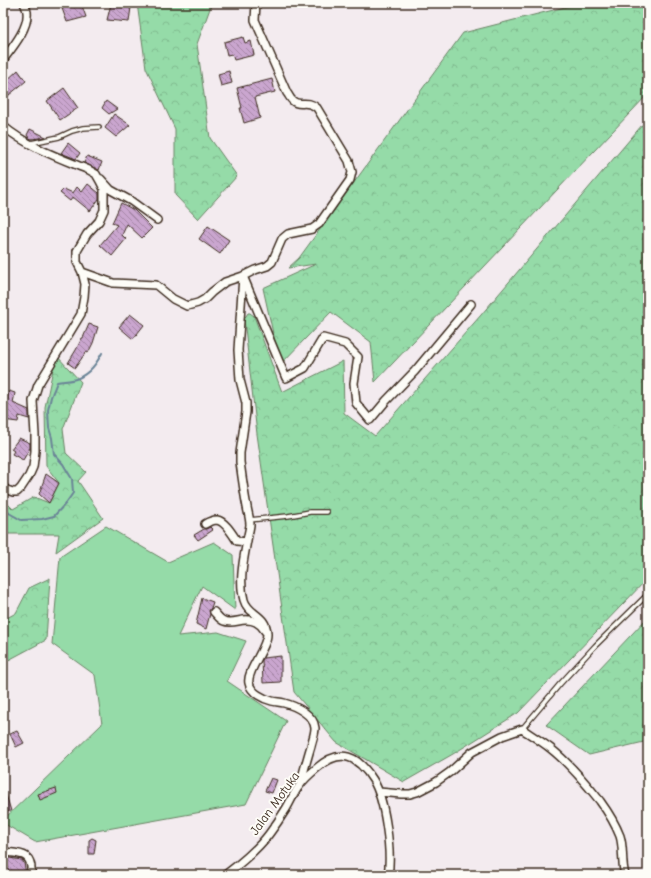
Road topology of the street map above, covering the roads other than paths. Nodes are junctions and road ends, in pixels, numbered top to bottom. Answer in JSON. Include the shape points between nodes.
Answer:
{"nodes":[{"id":1,"x":24,"y":3,"type":"edge"},
{"id":2,"x":256,"y":3,"type":"edge"},
{"id":3,"x":3,"y":60,"type":"edge"},
{"id":4,"x":3,"y":126,"type":"edge"},
{"id":5,"x":99,"y":127,"type":"dead end"},
{"id":6,"x":28,"y":144,"type":"junction"},
{"id":7,"x":96,"y":174,"type":"junction"},
{"id":8,"x":157,"y":220,"type":"dead end"},
{"id":9,"x":82,"y":272,"type":"junction"},
{"id":10,"x":243,"y":276,"type":"junction"},
{"id":11,"x":472,"y":304,"type":"dead end"},
{"id":12,"x":3,"y":487,"type":"edge"},
{"id":13,"x":327,"y":512,"type":"dead end"},
{"id":14,"x":249,"y":520,"type":"junction"},
{"id":15,"x":205,"y":524,"type":"dead end"},
{"id":16,"x":247,"y":542,"type":"junction"},
{"id":17,"x":648,"y":594,"type":"edge"},
{"id":18,"x":214,"y":612,"type":"dead end"},
{"id":19,"x":267,"y":635,"type":"junction"},
{"id":20,"x":522,"y":729,"type":"junction"},
{"id":21,"x":300,"y":784,"type":"junction"},
{"id":22,"x":379,"y":792,"type":"junction"},
{"id":23,"x":3,"y":852,"type":"edge"},
{"id":24,"x":31,"y":875,"type":"edge"},
{"id":25,"x":225,"y":875,"type":"edge"},
{"id":26,"x":388,"y":875,"type":"edge"},
{"id":27,"x":625,"y":875,"type":"edge"}],
"edges":[{"from":1,"to":3,"type":"street","via":[[27,21]]},
{"from":2,"to":10,"type":"street","via":[[255,20],[287,93],[294,102],[313,104],[317,108],[349,161],[352,172],[350,180],[319,224],[312,229],[288,234],[282,240],[272,262]]},
{"from":4,"to":6,"type":"street"},
{"from":5,"to":6,"type":"lane","via":[[83,128]]},
{"from":6,"to":7,"type":"street"},
{"from":7,"to":8,"type":"street","via":[[111,190],[132,201]]},
{"from":7,"to":9,"type":"street","via":[[104,189],[104,210],[99,221],[77,250],[77,262]]},
{"from":9,"to":10,"type":"street","via":[[113,283],[156,286],[187,306],[198,303],[225,282]]},
{"from":9,"to":12,"type":"street","via":[[85,284],[81,314],[38,385],[33,401],[33,467],[17,492]]},
{"from":10,"to":11,"type":"street","via":[[286,378],[305,368],[323,338],[345,344],[358,357],[354,383],[356,403],[370,420]]},
{"from":10,"to":14,"type":"street","via":[[238,350],[246,412],[240,462]]},
{"from":13,"to":14,"type":"lane"},
{"from":14,"to":16,"type":"street"},
{"from":15,"to":16,"type":"street","via":[[217,520],[228,528],[237,541]]},
{"from":16,"to":19,"type":"street","via":[[242,585],[244,601],[265,623]]},
{"from":17,"to":20,"type":"lane","via":[[594,646]]},
{"from":18,"to":19,"type":"street","via":[[223,621],[228,622],[249,619],[264,628]]},
{"from":19,"to":21,"type":"street","via":[[248,683],[264,698],[284,703],[303,712],[314,724],[313,740]]},
{"from":20,"to":22,"type":"street","via":[[472,752],[450,772],[417,792]]},
{"from":20,"to":27,"type":"street","via":[[554,752],[578,775],[611,816],[620,836]]},
{"from":21,"to":22,"type":"street","name":"Jalan Motuka","via":[[325,761],[341,756],[357,761]]},
{"from":21,"to":25,"type":"street","name":"Jalan Motuka","via":[[268,835],[250,855]]},
{"from":22,"to":26,"type":"street","name":"Jalan Motuka","via":[[389,849]]},
{"from":23,"to":24,"type":"street","via":[[26,856],[31,861]]}]}
